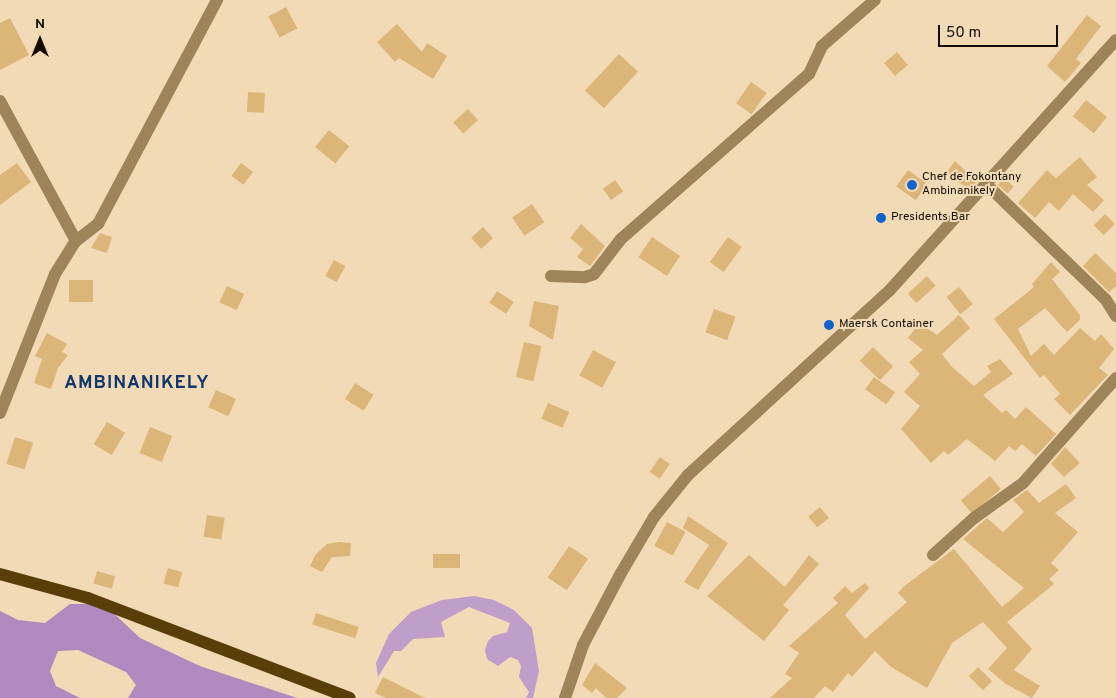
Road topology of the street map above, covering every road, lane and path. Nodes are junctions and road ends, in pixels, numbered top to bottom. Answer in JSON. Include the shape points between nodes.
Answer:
{"nodes":[{"id":1,"x":217,"y":0,"type":"edge"},
{"id":2,"x":875,"y":0,"type":"edge"},
{"id":3,"x":1116,"y":40,"type":"edge"},
{"id":4,"x":0,"y":100,"type":"edge"},
{"id":5,"x":986,"y":184,"type":"junction"},
{"id":6,"x":76,"y":241,"type":"junction"},
{"id":7,"x":551,"y":276,"type":"dead end"},
{"id":8,"x":1116,"y":316,"type":"edge"},
{"id":9,"x":1116,"y":378,"type":"edge"},
{"id":10,"x":0,"y":413,"type":"edge"},
{"id":11,"x":933,"y":555,"type":"dead end"},
{"id":12,"x":0,"y":574,"type":"edge"},
{"id":13,"x":350,"y":698,"type":"edge"},
{"id":14,"x":565,"y":698,"type":"edge"}],
"edges":[{"from":1,"to":6,"type":"street","via":[[98,224]]},
{"from":2,"to":7,"type":"street","via":[[822,46],[809,74],[621,239],[594,274],[585,277]]},
{"from":3,"to":5,"type":"street"},
{"from":4,"to":6,"type":"street"},
{"from":5,"to":8,"type":"street","via":[[1106,300]]},
{"from":5,"to":14,"type":"street","via":[[889,291],[688,475],[654,517],[624,567],[583,645]]},
{"from":6,"to":10,"type":"street","via":[[55,274]]},
{"from":9,"to":11,"type":"street","via":[[1022,483],[974,518]]},
{"from":12,"to":13,"type":"main road","via":[[88,598]]}]}
